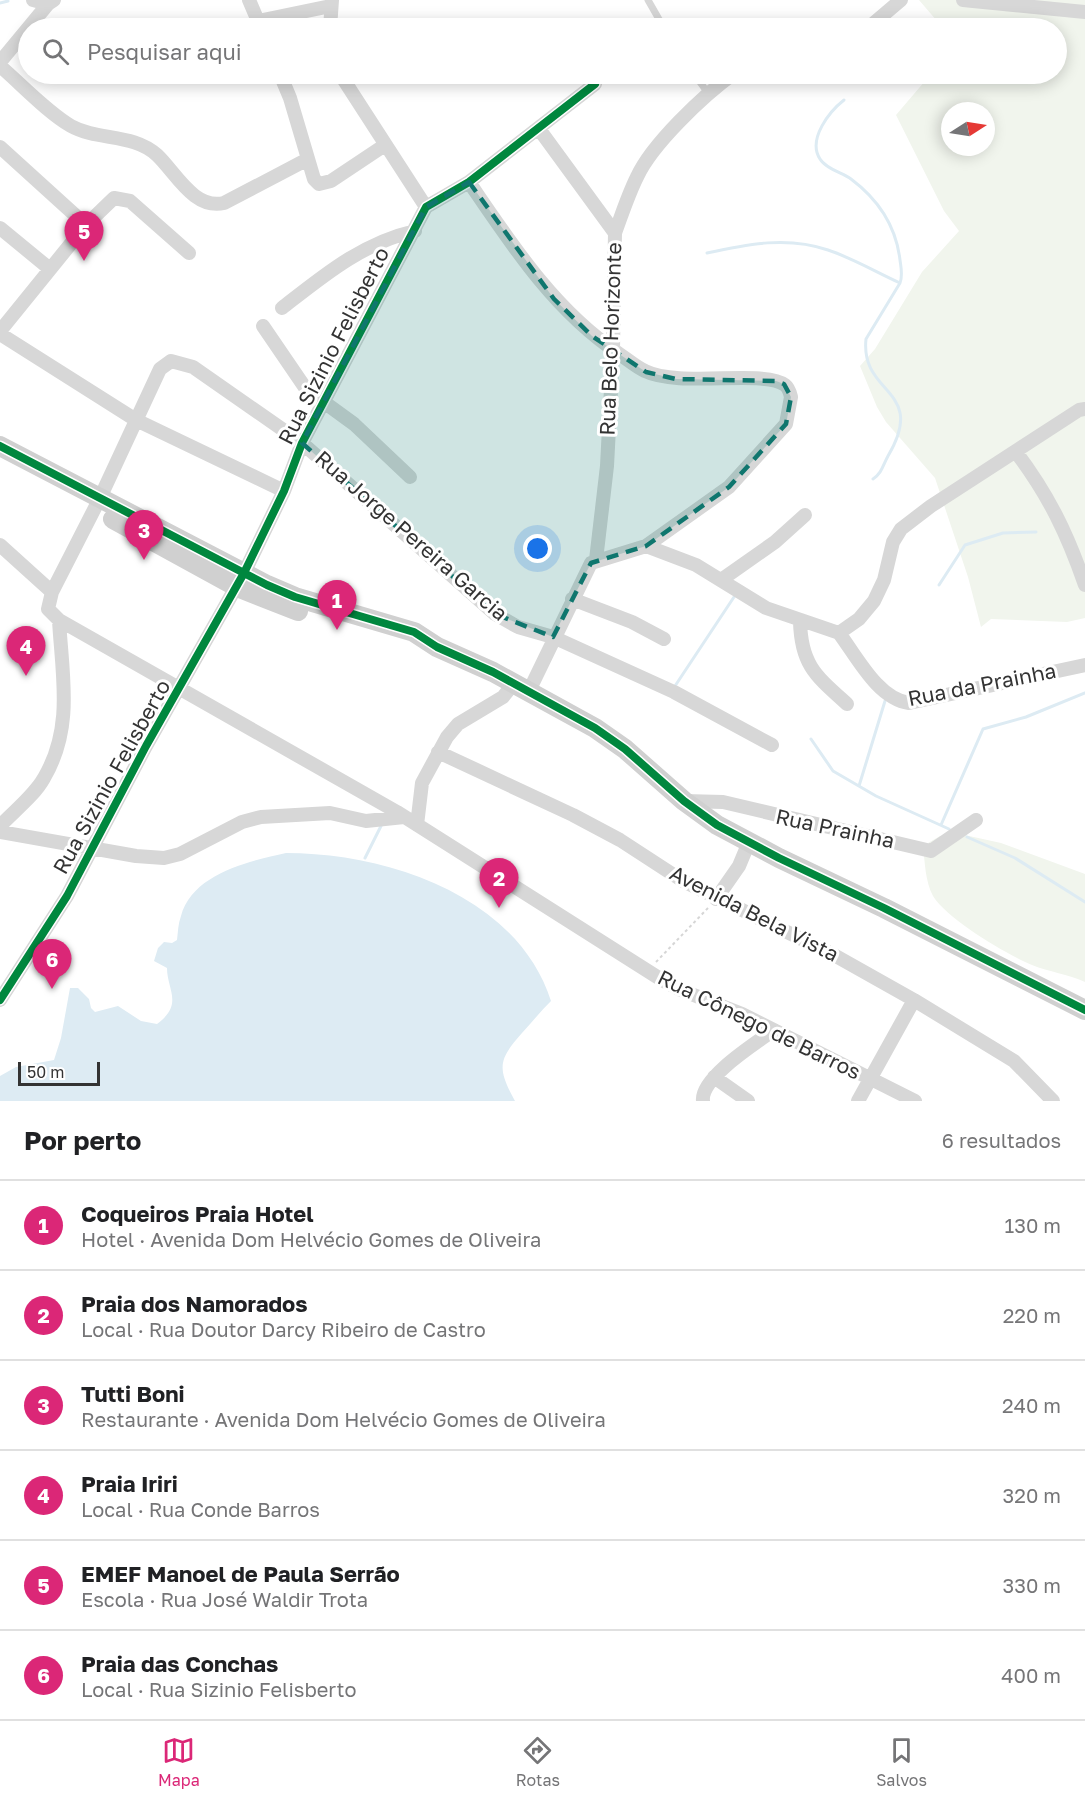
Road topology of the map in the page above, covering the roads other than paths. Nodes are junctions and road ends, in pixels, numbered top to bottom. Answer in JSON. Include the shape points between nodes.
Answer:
{"nodes":[{"id":1,"x":33,"y":0,"type":"edge"},
{"id":2,"x":249,"y":0,"type":"edge"},
{"id":3,"x":648,"y":0,"type":"edge"},
{"id":4,"x":963,"y":0,"type":"edge"},
{"id":5,"x":51,"y":2,"type":"edge"},
{"id":6,"x":895,"y":2,"type":"edge"},
{"id":7,"x":332,"y":3,"type":"edge"},
{"id":8,"x":1085,"y":12,"type":"edge"},
{"id":9,"x":38,"y":18,"type":"edge"},
{"id":10,"x":256,"y":18,"type":"edge"},
{"id":11,"x":282,"y":18,"type":"edge"},
{"id":12,"x":331,"y":18,"type":"edge"},
{"id":13,"x":658,"y":18,"type":"edge"},
{"id":14,"x":878,"y":18,"type":"edge"},
{"id":15,"x":18,"y":42,"type":"edge"},
{"id":16,"x":0,"y":64,"type":"edge"},
{"id":17,"x":18,"y":80,"type":"edge"},
{"id":18,"x":23,"y":84,"type":"edge"},
{"id":19,"x":284,"y":84,"type":"edge"},
{"id":20,"x":346,"y":84,"type":"edge"},
{"id":21,"x":596,"y":84,"type":"dead end"},
{"id":22,"x":701,"y":84,"type":"edge"},
{"id":23,"x":720,"y":84,"type":"edge"},
{"id":24,"x":708,"y":93,"type":"junction"},
{"id":25,"x":539,"y":129,"type":"junction"},
{"id":26,"x":385,"y":144,"type":"junction"},
{"id":27,"x":0,"y":147,"type":"edge"},
{"id":28,"x":308,"y":159,"type":"junction"},
{"id":29,"x":469,"y":182,"type":"junction"},
{"id":30,"x":426,"y":207,"type":"junction"},
{"id":31,"x":86,"y":225,"type":"junction"},
{"id":32,"x":0,"y":228,"type":"edge"},
{"id":33,"x":415,"y":231,"type":"junction"},
{"id":34,"x":615,"y":233,"type":"junction"},
{"id":35,"x":189,"y":253,"type":"dead end"},
{"id":36,"x":50,"y":269,"type":"junction"},
{"id":37,"x":282,"y":308,"type":"dead end"},
{"id":38,"x":263,"y":326,"type":"dead end"},
{"id":39,"x":0,"y":333,"type":"edge"},
{"id":40,"x":613,"y":350,"type":"junction"},
{"id":41,"x":325,"y":400,"type":"junction"},
{"id":42,"x":1085,"y":409,"type":"edge"},
{"id":43,"x":136,"y":420,"type":"junction"},
{"id":44,"x":302,"y":442,"type":"junction"},
{"id":45,"x":0,"y":446,"type":"edge"},
{"id":46,"x":1016,"y":452,"type":"junction"},
{"id":47,"x":0,"y":458,"type":"edge"},
{"id":48,"x":411,"y":477,"type":"dead end"},
{"id":49,"x":284,"y":491,"type":"junction"},
{"id":50,"x":97,"y":503,"type":"junction"},
{"id":51,"x":805,"y":515,"type":"dead end"},
{"id":52,"x":0,"y":545,"type":"edge"},
{"id":53,"x":646,"y":546,"type":"junction"},
{"id":54,"x":596,"y":560,"type":"junction"},
{"id":55,"x":241,"y":580,"type":"junction"},
{"id":56,"x":721,"y":580,"type":"junction"},
{"id":57,"x":1085,"y":585,"type":"edge"},
{"id":58,"x":52,"y":592,"type":"junction"},
{"id":59,"x":572,"y":599,"type":"junction"},
{"id":60,"x":60,"y":620,"type":"junction"},
{"id":61,"x":800,"y":621,"type":"junction"},
{"id":62,"x":839,"y":633,"type":"junction"},
{"id":63,"x":553,"y":638,"type":"junction"},
{"id":64,"x":664,"y":639,"type":"dead end"},
{"id":65,"x":1085,"y":665,"type":"edge"},
{"id":66,"x":522,"y":687,"type":"junction"},
{"id":67,"x":181,"y":688,"type":"junction"},
{"id":68,"x":847,"y":704,"type":"dead end"},
{"id":69,"x":772,"y":745,"type":"dead end"},
{"id":70,"x":438,"y":752,"type":"junction"},
{"id":71,"x":684,"y":801,"type":"junction"},
{"id":72,"x":404,"y":817,"type":"junction"},
{"id":73,"x":976,"y":820,"type":"dead end"},
{"id":74,"x":417,"y":825,"type":"junction"},
{"id":75,"x":0,"y":826,"type":"edge"},
{"id":76,"x":0,"y":832,"type":"edge"},
{"id":77,"x":749,"y":842,"type":"junction"},
{"id":78,"x":92,"y":849,"type":"junction"},
{"id":79,"x":716,"y":899,"type":"junction"},
{"id":80,"x":0,"y":1000,"type":"edge"},
{"id":81,"x":914,"y":1000,"type":"junction"},
{"id":82,"x":1085,"y":1010,"type":"edge"},
{"id":83,"x":774,"y":1030,"type":"junction"},
{"id":84,"x":714,"y":1077,"type":"junction"},
{"id":85,"x":872,"y":1080,"type":"junction"},
{"id":86,"x":703,"y":1101,"type":"edge"},
{"id":87,"x":748,"y":1101,"type":"edge"},
{"id":88,"x":858,"y":1101,"type":"edge"},
{"id":89,"x":915,"y":1101,"type":"edge"},
{"id":90,"x":1053,"y":1101,"type":"edge"}],
"edges":[{"from":1,"to":5,"type":"street"},
{"from":2,"to":10,"type":"street"},
{"from":3,"to":13,"type":"lane"},
{"from":4,"to":8,"type":"street"},
{"from":5,"to":9,"type":"street"},
{"from":6,"to":14,"type":"street"},
{"from":7,"to":11,"type":"street"},
{"from":7,"to":12,"type":"street"},
{"from":15,"to":16,"type":"street"},
{"from":16,"to":17,"type":"street"},
{"from":18,"to":28,"type":"street","via":[[70,125],[87,133],[144,144],[208,205],[224,203]]},
{"from":19,"to":28,"type":"street"},
{"from":20,"to":26,"type":"street"},
{"from":21,"to":25,"type":"street"},
{"from":22,"to":24,"type":"lane"},
{"from":23,"to":24,"type":"street"},
{"from":24,"to":34,"type":"street","via":[[650,155],[637,176]]},
{"from":25,"to":29,"type":"street"},
{"from":25,"to":34,"type":"street","name":"Rua Belo Horizonte"},
{"from":26,"to":28,"type":"street","via":[[324,184],[316,182]]},
{"from":26,"to":30,"type":"street"},
{"from":27,"to":31,"type":"street"},
{"from":29,"to":30,"type":"street"},
{"from":29,"to":40,"type":"street","via":[[554,299],[592,336]]},
{"from":30,"to":33,"type":"street","name":"Rua Sizinio Felisberto"},
{"from":31,"to":35,"type":"street","via":[[108,201],[119,197],[130,201]]},
{"from":31,"to":36,"type":"street"},
{"from":32,"to":36,"type":"street"},
{"from":33,"to":37,"type":"street","via":[[391,236],[339,264]]},
{"from":33,"to":41,"type":"street","name":"Rua Sizinio Felisberto"},
{"from":34,"to":40,"type":"street","name":"Rua Belo Horizonte"},
{"from":36,"to":39,"type":"street"},
{"from":38,"to":41,"type":"street","via":[[306,389]]},
{"from":39,"to":43,"type":"street"},
{"from":40,"to":53,"type":"street","via":[[646,372],[676,379],[759,378],[784,384],[791,397],[786,424],[729,488]]},
{"from":40,"to":54,"type":"street","name":"Rua Belo Horizonte","via":[[607,466]]},
{"from":41,"to":44,"type":"street","name":"Rua Sizinio Felisberto"},
{"from":41,"to":48,"type":"street"},
{"from":42,"to":46,"type":"street"},
{"from":43,"to":44,"type":"street","name":"Rua Jorge Pereira Garcia","via":[[160,369],[171,360],[193,368]]},
{"from":43,"to":49,"type":"street"},
{"from":43,"to":50,"type":"street"},
{"from":44,"to":49,"type":"street","name":"Rua Sizinio Felisberto"},
{"from":44,"to":63,"type":"street","name":"Rua Jorge Pereira Garcia","via":[[495,614],[518,627]]},
{"from":45,"to":50,"type":"street"},
{"from":46,"to":57,"type":"street","via":[[1058,514]]},
{"from":46,"to":62,"type":"street","via":[[901,529],[874,601],[859,619]]},
{"from":47,"to":50,"type":"street"},
{"from":49,"to":55,"type":"street","name":"Rua Sizinio Felisberto"},
{"from":50,"to":55,"type":"street"},
{"from":50,"to":58,"type":"street"},
{"from":51,"to":56,"type":"street"},
{"from":52,"to":58,"type":"street"},
{"from":53,"to":54,"type":"street"},
{"from":53,"to":56,"type":"street"},
{"from":54,"to":59,"type":"street","via":[[587,567]]},
{"from":55,"to":66,"type":"street","via":[[414,632]]},
{"from":55,"to":67,"type":"street","name":"Rua Sizinio Felisberto"},
{"from":56,"to":61,"type":"street","via":[[766,608]]},
{"from":58,"to":60,"type":"street","via":[[48,609]]},
{"from":59,"to":63,"type":"street"},
{"from":59,"to":64,"type":"street"},
{"from":60,"to":67,"type":"street","name":"Rua Cônego de Barros"},
{"from":60,"to":75,"type":"street","via":[[66,686],[57,749],[44,779]]},
{"from":61,"to":62,"type":"street"},
{"from":61,"to":68,"type":"street","via":[[800,641],[808,664]]},
{"from":62,"to":65,"type":"street","name":"Rua da Prainha","via":[[891,698],[909,703]]},
{"from":63,"to":66,"type":"street"},
{"from":63,"to":69,"type":"street","name":"Rua Jorge Pereira Garcia","via":[[674,692]]},
{"from":66,"to":70,"type":"street","via":[[458,724]]},
{"from":66,"to":71,"type":"street","via":[[625,749]]},
{"from":67,"to":72,"type":"street","name":"Rua Cônego de Barros"},
{"from":67,"to":78,"type":"street","name":"Rua Sizinio Felisberto"},
{"from":70,"to":74,"type":"street","via":[[422,783]]},
{"from":70,"to":79,"type":"street","name":"Avenida Bela Vista","via":[[582,820]]},
{"from":71,"to":73,"type":"street","name":"Rua Prainha","via":[[723,802],[931,851]]},
{"from":71,"to":77,"type":"street"},
{"from":72,"to":74,"type":"street","name":"Rua Cônego de Barros"},
{"from":72,"to":78,"type":"street","via":[[366,821],[330,813],[261,817],[164,858]]},
{"from":74,"to":83,"type":"street","name":"Rua Cônego de Barros","via":[[681,990]]},
{"from":76,"to":78,"type":"street"},
{"from":77,"to":79,"type":"street","via":[[739,866]]},
{"from":77,"to":82,"type":"street"},
{"from":78,"to":80,"type":"street","name":"Rua Sizinio Felisberto","via":[[51,925]]},
{"from":79,"to":81,"type":"street","name":"Avenida Bela Vista","via":[[834,955]]},
{"from":81,"to":85,"type":"street"},
{"from":81,"to":90,"type":"street","name":"Avenida Bela Vista","via":[[1014,1061]]},
{"from":83,"to":84,"type":"street"},
{"from":83,"to":85,"type":"street","name":"Rua Cônego de Barros"},
{"from":84,"to":86,"type":"street","via":[[705,1088]]},
{"from":84,"to":87,"type":"street"},
{"from":85,"to":88,"type":"street"},
{"from":85,"to":89,"type":"street","name":"Rua Cônego de Barros"}]}
